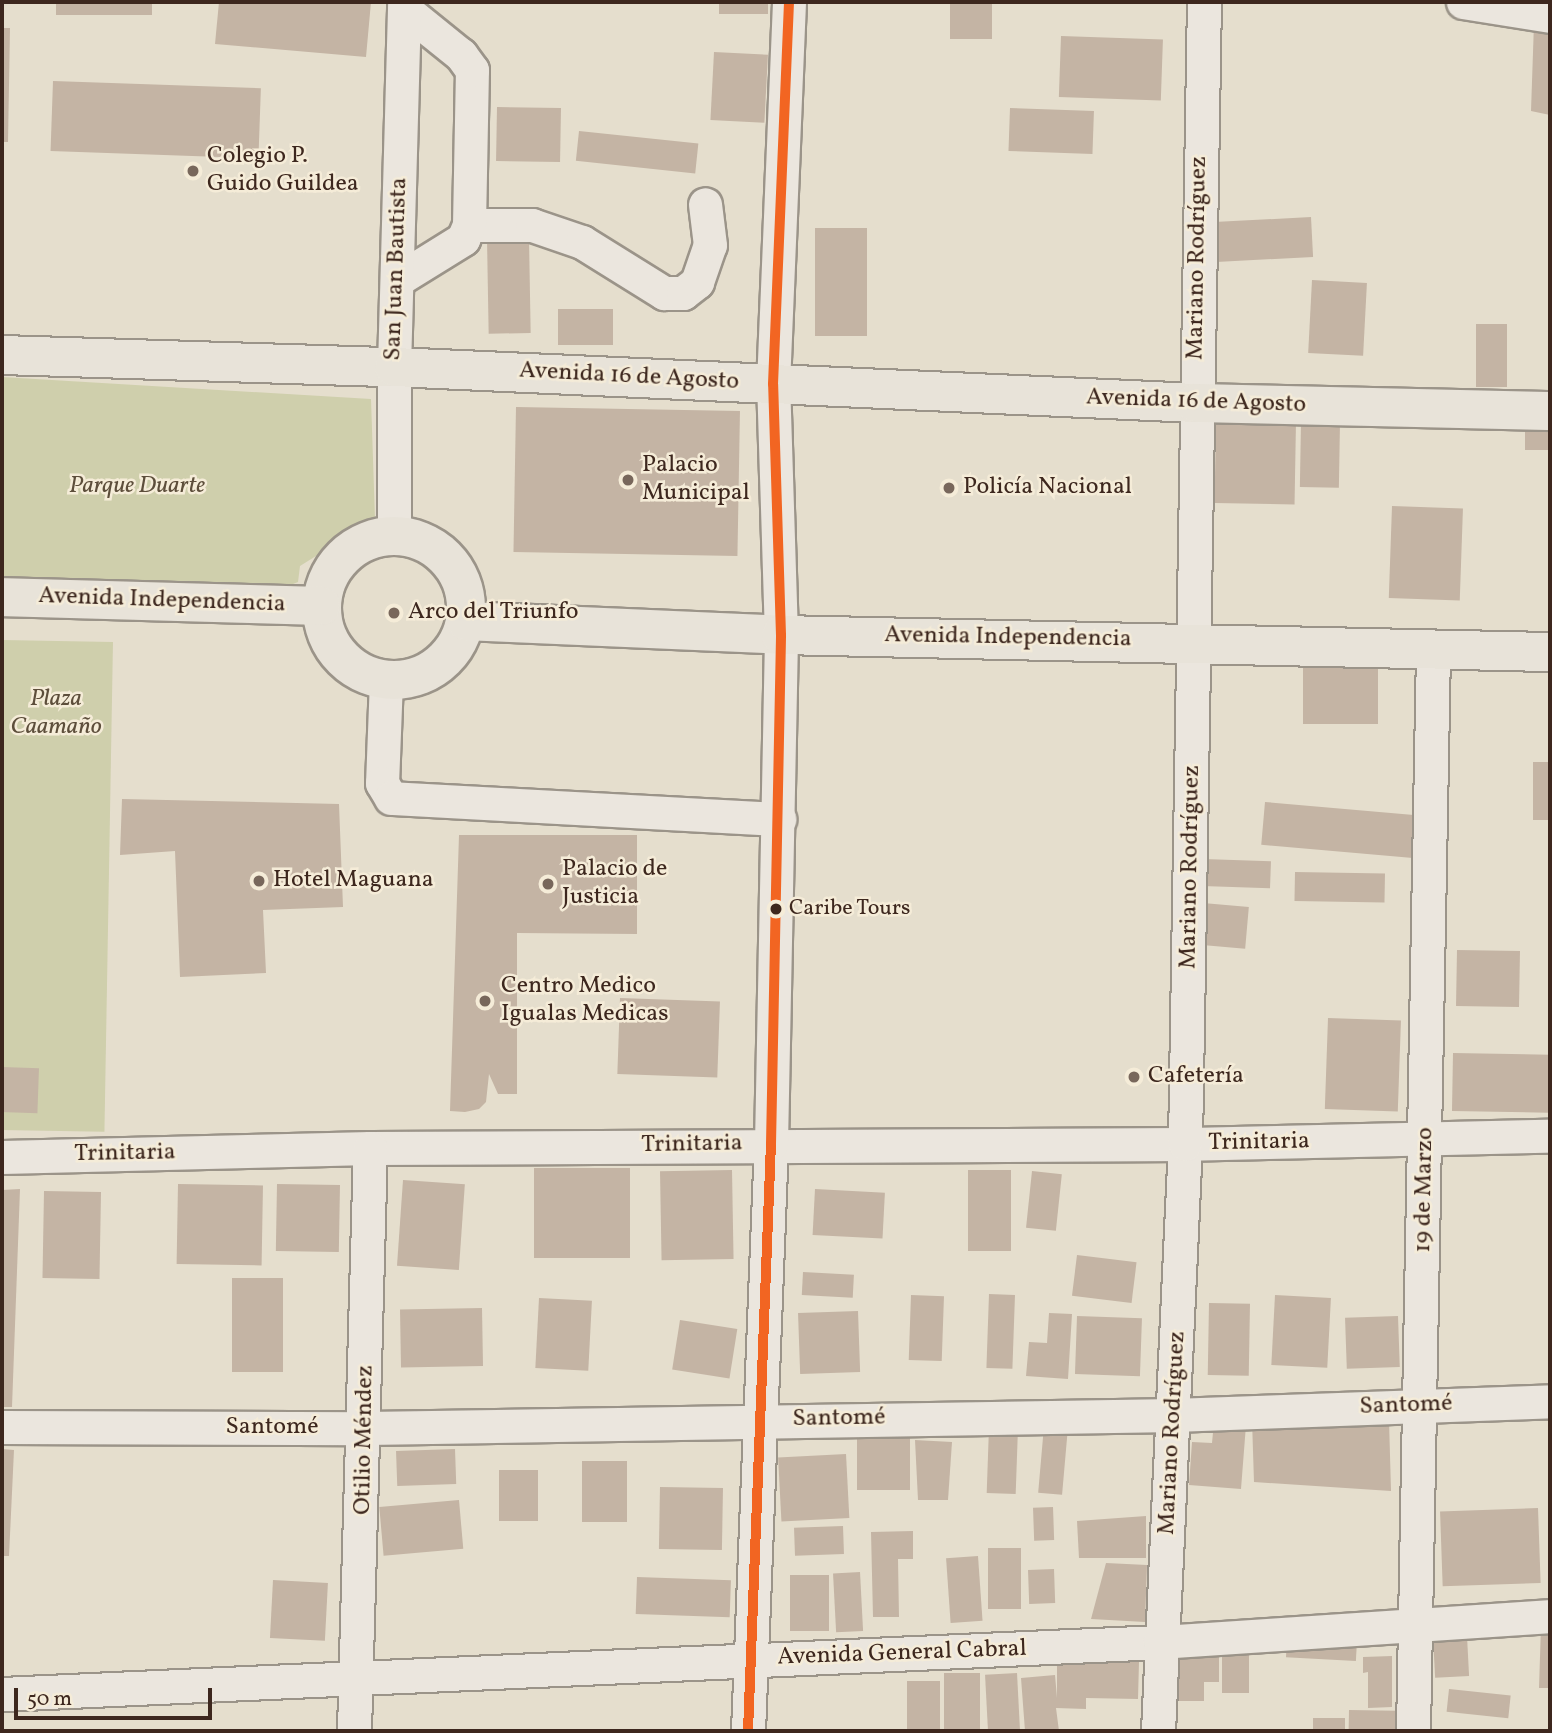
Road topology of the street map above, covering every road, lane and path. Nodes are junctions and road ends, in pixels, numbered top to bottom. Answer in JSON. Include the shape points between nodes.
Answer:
{"nodes":[{"id":1,"x":789,"y":2,"type":"edge"},
{"id":2,"x":1204,"y":2,"type":"edge"},
{"id":3,"x":1463,"y":2,"type":"edge"},
{"id":4,"x":404,"y":6,"type":"edge"},
{"id":5,"x":1550,"y":16,"type":"edge"},
{"id":6,"x":705,"y":204,"type":"dead end"},
{"id":7,"x":469,"y":225,"type":"junction"},
{"id":8,"x":397,"y":280,"type":"junction"},
{"id":9,"x":2,"y":355,"type":"edge"},
{"id":10,"x":394,"y":367,"type":"junction"},
{"id":11,"x":773,"y":384,"type":"junction"},
{"id":12,"x":1195,"y":403,"type":"junction"},
{"id":13,"x":1550,"y":411,"type":"edge"},
{"id":14,"x":394,"y":536,"type":"junction"},
{"id":15,"x":2,"y":597,"type":"edge"},
{"id":16,"x":321,"y":606,"type":"junction"},
{"id":17,"x":466,"y":621,"type":"junction"},
{"id":18,"x":781,"y":635,"type":"junction"},
{"id":19,"x":1195,"y":641,"type":"junction"},
{"id":20,"x":1433,"y":649,"type":"junction"},
{"id":21,"x":1550,"y":652,"type":"edge"},
{"id":22,"x":386,"y":680,"type":"junction"},
{"id":23,"x":779,"y":819,"type":"junction"},
{"id":24,"x":1550,"y":1136,"type":"edge"},
{"id":25,"x":1426,"y":1140,"type":"junction"},
{"id":26,"x":771,"y":1144,"type":"junction"},
{"id":27,"x":1185,"y":1144,"type":"junction"},
{"id":28,"x":370,"y":1148,"type":"junction"},
{"id":29,"x":2,"y":1157,"type":"edge"},
{"id":30,"x":1550,"y":1401,"type":"edge"},
{"id":31,"x":1419,"y":1405,"type":"junction"},
{"id":32,"x":1176,"y":1415,"type":"junction"},
{"id":33,"x":760,"y":1420,"type":"junction"},
{"id":34,"x":2,"y":1427,"type":"edge"},
{"id":35,"x":366,"y":1428,"type":"junction"},
{"id":36,"x":1550,"y":1616,"type":"edge"},
{"id":37,"x":1417,"y":1626,"type":"junction"},
{"id":38,"x":1160,"y":1642,"type":"junction"},
{"id":39,"x":751,"y":1660,"type":"junction"},
{"id":40,"x":358,"y":1679,"type":"junction"},
{"id":41,"x":2,"y":1693,"type":"edge"},
{"id":42,"x":354,"y":1731,"type":"edge"},
{"id":43,"x":748,"y":1731,"type":"edge"},
{"id":44,"x":1158,"y":1731,"type":"edge"},
{"id":45,"x":1413,"y":1731,"type":"edge"}],
"edges":[{"from":1,"to":11,"type":"street"},
{"from":2,"to":12,"type":"street","name":"Mariano Rodríguez"},
{"from":3,"to":5,"type":"street"},
{"from":4,"to":7,"type":"street","via":[[472,70]]},
{"from":4,"to":8,"type":"street","name":"San Juan Bautista"},
{"from":6,"to":7,"type":"street","via":[[710,245],[697,282],[683,293],[664,293],[582,242],[532,225]]},
{"from":7,"to":8,"type":"street","via":[[463,239]]},
{"from":8,"to":10,"type":"street","name":"San Juan Bautista"},
{"from":9,"to":10,"type":"main road","name":"Avenida 16 de Agosto"},
{"from":10,"to":11,"type":"main road","name":"Avenida 16 de Agosto"},
{"from":10,"to":14,"type":"street","name":"San Juan Bautista"},
{"from":11,"to":12,"type":"main road","name":"Avenida 16 de Agosto"},
{"from":11,"to":18,"type":"street"},
{"from":12,"to":13,"type":"main road","name":"Avenida 16 de Agosto"},
{"from":12,"to":19,"type":"street","name":"Mariano Rodríguez"},
{"from":14,"to":16,"type":"main road","via":[[372,539],[344,556],[325,584]]},
{"from":14,"to":17,"type":"main road","via":[[419,540],[441,553],[457,572],[466,596]]},
{"from":15,"to":16,"type":"main road","name":"Avenida Independencia"},
{"from":16,"to":22,"type":"main road","via":[[332,647],[366,675]]},
{"from":17,"to":18,"type":"main road","name":"Avenida Independencia"},
{"from":17,"to":22,"type":"main road","via":[[458,641],[437,665],[408,679]]},
{"from":18,"to":19,"type":"main road","name":"Avenida Independencia"},
{"from":18,"to":23,"type":"street"},
{"from":19,"to":20,"type":"main road","name":"Avenida Independencia"},
{"from":19,"to":27,"type":"street","name":"Mariano Rodríguez"},
{"from":20,"to":21,"type":"main road","name":"Avenida Independencia"},
{"from":20,"to":25,"type":"street","name":"19 de Marzo"},
{"from":22,"to":23,"type":"street","via":[[382,783],[391,798]]},
{"from":23,"to":26,"type":"street"},
{"from":24,"to":25,"type":"street","name":"Trinitaria"},
{"from":25,"to":27,"type":"street","name":"Trinitaria"},
{"from":25,"to":31,"type":"street","name":"19 de Marzo"},
{"from":26,"to":27,"type":"street","name":"Trinitaria"},
{"from":26,"to":28,"type":"street","name":"Trinitaria"},
{"from":26,"to":33,"type":"street"},
{"from":27,"to":32,"type":"street","name":"Mariano Rodríguez"},
{"from":28,"to":29,"type":"street","name":"Trinitaria"},
{"from":28,"to":35,"type":"street","name":"Otilio Méndez"},
{"from":30,"to":31,"type":"street","name":"Santomé"},
{"from":31,"to":32,"type":"street","name":"Santomé"},
{"from":31,"to":37,"type":"street","name":"19 de Marzo"},
{"from":32,"to":33,"type":"street","name":"Santomé"},
{"from":32,"to":38,"type":"street","name":"Mariano Rodríguez"},
{"from":33,"to":35,"type":"street","name":"Santomé"},
{"from":33,"to":39,"type":"street"},
{"from":34,"to":35,"type":"street","name":"Santomé"},
{"from":35,"to":40,"type":"street","name":"Otilio Méndez"},
{"from":36,"to":37,"type":"street","name":"Avenida General Cabral"},
{"from":37,"to":38,"type":"street","name":"Avenida General Cabral"},
{"from":37,"to":45,"type":"street","name":"19 de Marzo"},
{"from":38,"to":39,"type":"street","name":"Avenida General Cabral"},
{"from":38,"to":44,"type":"street","name":"Mariano Rodríguez"},
{"from":39,"to":40,"type":"street","name":"Avenida General Cabral"},
{"from":39,"to":43,"type":"street"},
{"from":40,"to":41,"type":"street","name":"Avenida General Cabral"},
{"from":40,"to":42,"type":"street","name":"Otilio Méndez"}]}
